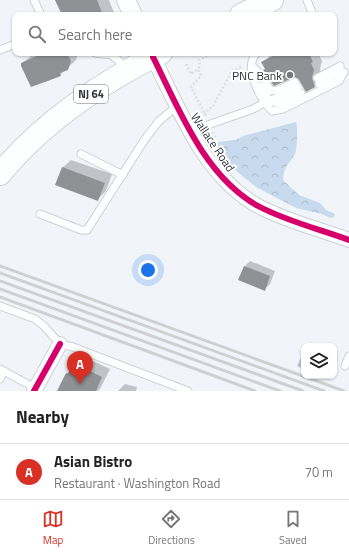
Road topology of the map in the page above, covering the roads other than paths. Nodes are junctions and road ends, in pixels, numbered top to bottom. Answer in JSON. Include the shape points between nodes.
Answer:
{"nodes":[{"id":1,"x":34,"y":0,"type":"edge"},
{"id":2,"x":126,"y":0,"type":"edge"},
{"id":3,"x":272,"y":0,"type":"edge"},
{"id":4,"x":307,"y":0,"type":"edge"},
{"id":5,"x":40,"y":12,"type":"edge"},
{"id":6,"x":132,"y":12,"type":"edge"},
{"id":7,"x":247,"y":12,"type":"edge"},
{"id":8,"x":312,"y":12,"type":"edge"},
{"id":9,"x":12,"y":45,"type":"edge"},
{"id":10,"x":0,"y":50,"type":"edge"},
{"id":11,"x":113,"y":56,"type":"edge"},
{"id":12,"x":152,"y":56,"type":"edge"},
{"id":13,"x":156,"y":56,"type":"edge"},
{"id":14,"x":254,"y":56,"type":"edge"},
{"id":15,"x":253,"y":64,"type":"junction"},
{"id":16,"x":342,"y":69,"type":"junction"},
{"id":17,"x":129,"y":70,"type":"junction"},
{"id":18,"x":267,"y":102,"type":"junction"},
{"id":19,"x":177,"y":106,"type":"junction"},
{"id":20,"x":191,"y":131,"type":"junction"},
{"id":21,"x":81,"y":154,"type":"dead end"},
{"id":22,"x":0,"y":174,"type":"edge"},
{"id":23,"x":123,"y":175,"type":"junction"},
{"id":24,"x":40,"y":214,"type":"dead end"},
{"id":25,"x":349,"y":240,"type":"edge"},
{"id":26,"x":0,"y":306,"type":"edge"},
{"id":27,"x":60,"y":344,"type":"junction"},
{"id":28,"x":349,"y":356,"type":"edge"},
{"id":29,"x":345,"y":366,"type":"dead end"},
{"id":30,"x":2,"y":370,"type":"edge"},
{"id":31,"x":0,"y":379,"type":"edge"},
{"id":32,"x":35,"y":390,"type":"edge"},
{"id":33,"x":188,"y":391,"type":"edge"}],
"edges":[{"from":1,"to":5,"type":"lane"},
{"from":2,"to":6,"type":"street"},
{"from":3,"to":7,"type":"main road"},
{"from":4,"to":8,"type":"lane"},
{"from":9,"to":10,"type":"lane"},
{"from":11,"to":17,"type":"lane"},
{"from":12,"to":17,"type":"main road","number":"NJ 64"},
{"from":13,"to":19,"type":"street","name":"Wallace Road"},
{"from":14,"to":15,"type":"lane"},
{"from":15,"to":18,"type":"lane","via":[[250,73]]},
{"from":15,"to":18,"type":"lane","via":[[271,91],[298,87],[279,104]]},
{"from":16,"to":16,"type":"lane","via":[[338,74],[317,78],[324,74]]},
{"from":16,"to":18,"type":"lane","via":[[338,81],[283,109],[272,111]]},
{"from":17,"to":22,"type":"main road","number":"NJ 64","via":[[74,106],[23,149]]},
{"from":18,"to":20,"type":"lane"},
{"from":19,"to":20,"type":"street","name":"Wallace Road"},
{"from":19,"to":23,"type":"lane","via":[[159,121]]},
{"from":20,"to":25,"type":"street","name":"Wallace Road","via":[[216,169],[243,197],[270,212]]},
{"from":21,"to":23,"type":"lane"},
{"from":23,"to":24,"type":"lane","via":[[88,230],[81,230]]},
{"from":26,"to":27,"type":"lane","via":[[39,321]]},
{"from":27,"to":32,"type":"street"},
{"from":27,"to":33,"type":"lane","via":[[73,346]]},
{"from":28,"to":29,"type":"lane"},
{"from":30,"to":31,"type":"lane"},
{"from":30,"to":32,"type":"lane"}]}
